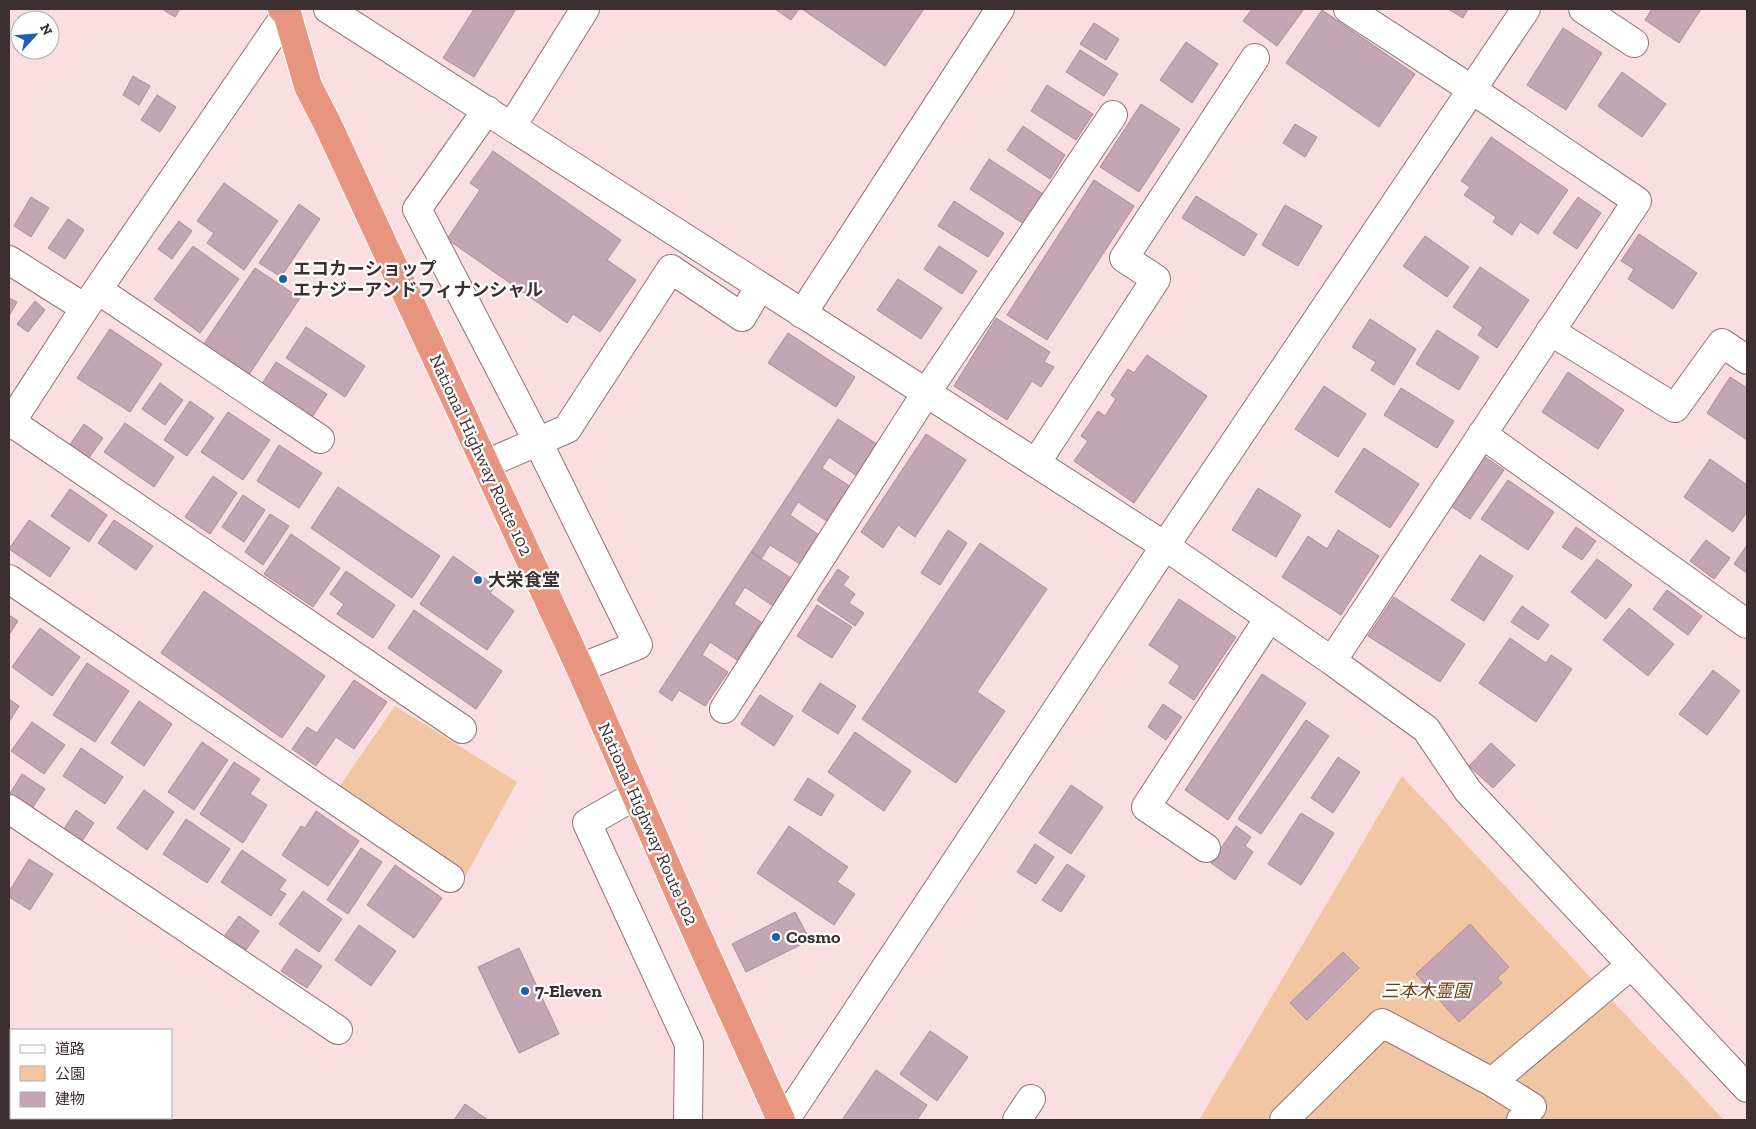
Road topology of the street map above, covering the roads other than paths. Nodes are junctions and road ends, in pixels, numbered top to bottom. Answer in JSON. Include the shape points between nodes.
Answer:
{"nodes":[{"id":1,"x":328,"y":9,"type":"edge"},
{"id":2,"x":585,"y":9,"type":"edge"},
{"id":3,"x":1000,"y":9,"type":"edge"},
{"id":4,"x":1348,"y":9,"type":"edge"},
{"id":5,"x":1526,"y":9,"type":"edge"},
{"id":6,"x":1583,"y":9,"type":"edge"},
{"id":7,"x":288,"y":10,"type":"edge"},
{"id":8,"x":1634,"y":43,"type":"dead end"},
{"id":9,"x":1255,"y":58,"type":"dead end"},
{"id":10,"x":1471,"y":89,"type":"junction"},
{"id":11,"x":487,"y":110,"type":"junction"},
{"id":12,"x":1113,"y":115,"type":"dead end"},
{"id":13,"x":512,"y":126,"type":"junction"},
{"id":14,"x":9,"y":260,"type":"edge"},
{"id":15,"x":760,"y":286,"type":"junction"},
{"id":16,"x":92,"y":299,"type":"junction"},
{"id":17,"x":802,"y":314,"type":"junction"},
{"id":18,"x":1550,"y":331,"type":"junction"},
{"id":19,"x":1747,"y":360,"type":"edge"},
{"id":20,"x":926,"y":393,"type":"junction"},
{"id":21,"x":10,"y":424,"type":"edge"},
{"id":22,"x":1482,"y":434,"type":"junction"},
{"id":23,"x":320,"y":439,"type":"dead end"},
{"id":24,"x":538,"y":442,"type":"junction"},
{"id":25,"x":1036,"y":463,"type":"junction"},
{"id":26,"x":486,"y":464,"type":"junction"},
{"id":27,"x":1165,"y":546,"type":"junction"},
{"id":28,"x":9,"y":579,"type":"edge"},
{"id":29,"x":1269,"y":618,"type":"junction"},
{"id":30,"x":1747,"y":624,"type":"edge"},
{"id":31,"x":1332,"y":661,"type":"junction"},
{"id":32,"x":580,"y":668,"type":"junction"},
{"id":33,"x":724,"y":709,"type":"dead end"},
{"id":34,"x":462,"y":729,"type":"dead end"},
{"id":35,"x":636,"y":796,"type":"junction"},
{"id":36,"x":9,"y":809,"type":"edge"},
{"id":37,"x":1206,"y":848,"type":"dead end"},
{"id":38,"x":450,"y":878,"type":"dead end"},
{"id":39,"x":1631,"y":965,"type":"junction"},
{"id":40,"x":338,"y":1030,"type":"dead end"},
{"id":41,"x":1492,"y":1082,"type":"junction"},
{"id":42,"x":1747,"y":1088,"type":"edge"},
{"id":43,"x":688,"y":1120,"type":"edge"},
{"id":44,"x":781,"y":1120,"type":"edge"},
{"id":45,"x":785,"y":1120,"type":"edge"},
{"id":46,"x":1284,"y":1120,"type":"edge"},
{"id":47,"x":1521,"y":1120,"type":"edge"}],
"edges":[{"from":1,"to":11,"type":"street"},
{"from":2,"to":13,"type":"street"},
{"from":3,"to":17,"type":"street"},
{"from":4,"to":10,"type":"street"},
{"from":5,"to":10,"type":"street"},
{"from":6,"to":8,"type":"street"},
{"from":7,"to":16,"type":"street"},
{"from":7,"to":26,"type":"highway","name":"National Highway Route 102","via":[[308,86]]},
{"from":9,"to":25,"type":"street","via":[[1124,258],[1156,279]]},
{"from":10,"to":18,"type":"street","via":[[1637,201]]},
{"from":10,"to":27,"type":"street"},
{"from":11,"to":13,"type":"street"},
{"from":11,"to":24,"type":"street","via":[[417,209]]},
{"from":12,"to":20,"type":"street"},
{"from":13,"to":15,"type":"street"},
{"from":14,"to":16,"type":"street"},
{"from":15,"to":17,"type":"street"},
{"from":15,"to":24,"type":"street","via":[[742,317],[672,269],[567,429]]},
{"from":16,"to":21,"type":"street"},
{"from":16,"to":23,"type":"street"},
{"from":17,"to":20,"type":"street"},
{"from":18,"to":19,"type":"street","via":[[1675,408],[1722,344]]},
{"from":18,"to":22,"type":"street"},
{"from":20,"to":25,"type":"street"},
{"from":20,"to":33,"type":"street"},
{"from":21,"to":34,"type":"street"},
{"from":22,"to":30,"type":"street"},
{"from":22,"to":31,"type":"street"},
{"from":24,"to":26,"type":"street"},
{"from":24,"to":32,"type":"street","via":[[638,645]]},
{"from":25,"to":27,"type":"street"},
{"from":26,"to":32,"type":"highway","name":"National Highway Route 102"},
{"from":27,"to":29,"type":"street"},
{"from":27,"to":45,"type":"street"},
{"from":28,"to":38,"type":"street"},
{"from":29,"to":31,"type":"street"},
{"from":29,"to":37,"type":"street","via":[[1146,807]]},
{"from":31,"to":39,"type":"street","via":[[1426,729],[1468,790]]},
{"from":32,"to":35,"type":"highway","name":"National Highway Route 102"},
{"from":35,"to":43,"type":"street","via":[[587,823],[690,1044]]},
{"from":35,"to":44,"type":"highway","name":"National Highway Route 102"},
{"from":36,"to":40,"type":"street"},
{"from":39,"to":41,"type":"street"},
{"from":39,"to":42,"type":"street"},
{"from":41,"to":46,"type":"street","via":[[1382,1023]]},
{"from":41,"to":47,"type":"street","via":[[1532,1107]]}]}
